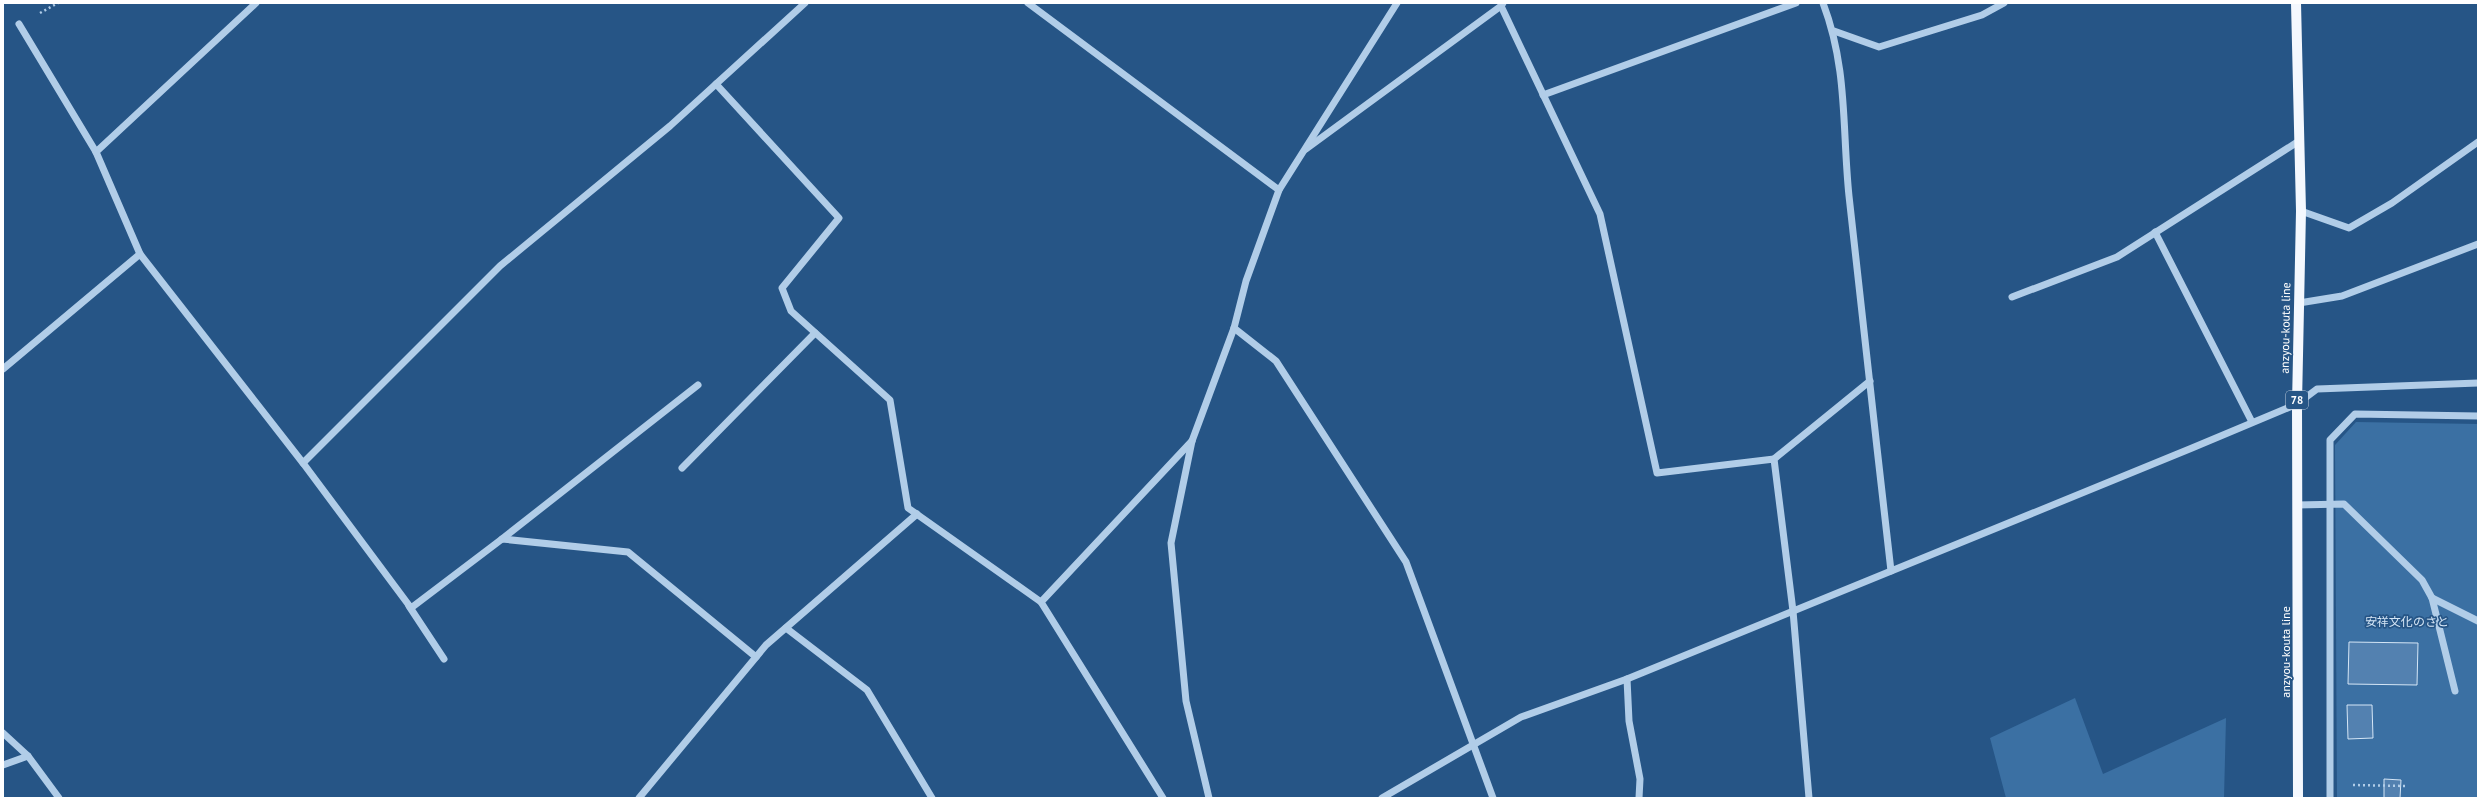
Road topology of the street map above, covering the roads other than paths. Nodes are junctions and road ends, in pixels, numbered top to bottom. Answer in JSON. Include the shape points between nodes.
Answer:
{"nodes":[{"id":1,"x":256,"y":3,"type":"edge"},
{"id":2,"x":806,"y":3,"type":"edge"},
{"id":3,"x":1028,"y":3,"type":"edge"},
{"id":4,"x":1397,"y":3,"type":"edge"},
{"id":5,"x":1796,"y":3,"type":"edge"},
{"id":6,"x":1823,"y":3,"type":"edge"},
{"id":7,"x":2004,"y":3,"type":"edge"},
{"id":8,"x":2296,"y":3,"type":"edge"},
{"id":9,"x":1502,"y":5,"type":"edge"},
{"id":10,"x":19,"y":24,"type":"dead end"},
{"id":11,"x":1834,"y":32,"type":"junction"},
{"id":12,"x":716,"y":84,"type":"junction"},
{"id":13,"x":1542,"y":95,"type":"junction"},
{"id":14,"x":2299,"y":141,"type":"junction"},
{"id":15,"x":2478,"y":142,"type":"edge"},
{"id":16,"x":1304,"y":150,"type":"junction"},
{"id":17,"x":96,"y":152,"type":"junction"},
{"id":18,"x":1279,"y":190,"type":"junction"},
{"id":19,"x":2301,"y":211,"type":"junction"},
{"id":20,"x":2155,"y":232,"type":"junction"},
{"id":21,"x":2478,"y":244,"type":"edge"},
{"id":22,"x":140,"y":254,"type":"junction"},
{"id":23,"x":2012,"y":297,"type":"dead end"},
{"id":24,"x":2299,"y":303,"type":"junction"},
{"id":25,"x":1234,"y":328,"type":"junction"},
{"id":26,"x":815,"y":333,"type":"junction"},
{"id":27,"x":3,"y":369,"type":"edge"},
{"id":28,"x":1870,"y":381,"type":"junction"},
{"id":29,"x":2478,"y":383,"type":"edge"},
{"id":30,"x":698,"y":385,"type":"dead end"},
{"id":31,"x":2297,"y":404,"type":"junction"},
{"id":32,"x":2478,"y":416,"type":"edge"},
{"id":33,"x":2252,"y":422,"type":"junction"},
{"id":34,"x":1192,"y":441,"type":"junction"},
{"id":35,"x":1774,"y":459,"type":"junction"},
{"id":36,"x":303,"y":463,"type":"junction"},
{"id":37,"x":682,"y":468,"type":"dead end"},
{"id":38,"x":2297,"y":505,"type":"junction"},
{"id":39,"x":916,"y":514,"type":"junction"},
{"id":40,"x":502,"y":539,"type":"junction"},
{"id":41,"x":1891,"y":571,"type":"junction"},
{"id":42,"x":2432,"y":598,"type":"junction"},
{"id":43,"x":405,"y":600,"type":"junction"},
{"id":44,"x":1041,"y":602,"type":"junction"},
{"id":45,"x":1793,"y":611,"type":"junction"},
{"id":46,"x":2478,"y":621,"type":"edge"},
{"id":47,"x":786,"y":628,"type":"junction"},
{"id":48,"x":756,"y":657,"type":"junction"},
{"id":49,"x":444,"y":659,"type":"dead end"},
{"id":50,"x":1627,"y":679,"type":"junction"},
{"id":51,"x":2455,"y":691,"type":"dead end"},
{"id":52,"x":3,"y":733,"type":"edge"},
{"id":53,"x":1472,"y":746,"type":"junction"},
{"id":54,"x":28,"y":756,"type":"junction"},
{"id":55,"x":3,"y":765,"type":"edge"},
{"id":56,"x":59,"y":798,"type":"edge"},
{"id":57,"x":639,"y":798,"type":"edge"},
{"id":58,"x":932,"y":798,"type":"edge"},
{"id":59,"x":1163,"y":798,"type":"edge"},
{"id":60,"x":1209,"y":798,"type":"edge"},
{"id":61,"x":1382,"y":798,"type":"edge"},
{"id":62,"x":1493,"y":798,"type":"edge"},
{"id":63,"x":1639,"y":798,"type":"edge"},
{"id":64,"x":1810,"y":798,"type":"edge"},
{"id":65,"x":2298,"y":798,"type":"edge"},
{"id":66,"x":2330,"y":798,"type":"edge"}],
"edges":[{"from":1,"to":17,"type":"street"},
{"from":2,"to":12,"type":"street"},
{"from":3,"to":18,"type":"street"},
{"from":4,"to":16,"type":"street"},
{"from":5,"to":13,"type":"street"},
{"from":6,"to":11,"type":"street"},
{"from":7,"to":11,"type":"street","via":[[1982,14],[1878,47]]},
{"from":8,"to":14,"type":"main road","name":"anzyou-kouta line","number":"78"},
{"from":9,"to":13,"type":"street"},
{"from":9,"to":16,"type":"street"},
{"from":10,"to":17,"type":"street"},
{"from":11,"to":28,"type":"street","via":[[1845,104],[1848,194]]},
{"from":12,"to":26,"type":"street","via":[[839,218],[782,288],[791,310]]},
{"from":12,"to":36,"type":"street","via":[[670,126],[500,266]]},
{"from":13,"to":35,"type":"street","via":[[1600,214],[1657,473]]},
{"from":14,"to":19,"type":"main road","name":"anzyou-kouta line","number":"78"},
{"from":14,"to":20,"type":"street"},
{"from":15,"to":19,"type":"street","via":[[2392,203],[2348,228]]},
{"from":16,"to":18,"type":"street"},
{"from":17,"to":22,"type":"street"},
{"from":18,"to":25,"type":"street","via":[[1246,281]]},
{"from":19,"to":24,"type":"main road","name":"anzyou-kouta line","number":"78"},
{"from":20,"to":23,"type":"street","via":[[2117,257]]},
{"from":20,"to":33,"type":"street"},
{"from":21,"to":24,"type":"street","via":[[2342,296]]},
{"from":22,"to":27,"type":"street"},
{"from":22,"to":36,"type":"street"},
{"from":24,"to":31,"type":"main road","name":"anzyou-kouta line","number":"78"},
{"from":25,"to":34,"type":"street"},
{"from":25,"to":53,"type":"street","via":[[1276,361],[1406,562]]},
{"from":26,"to":37,"type":"street"},
{"from":26,"to":39,"type":"street","via":[[890,400],[908,508]]},
{"from":28,"to":35,"type":"street"},
{"from":28,"to":41,"type":"street"},
{"from":29,"to":31,"type":"street","via":[[2317,389]]},
{"from":30,"to":40,"type":"street"},
{"from":31,"to":33,"type":"street"},
{"from":31,"to":38,"type":"main road","name":"anzyou-kouta line","number":"78"},
{"from":32,"to":66,"type":"street","via":[[2355,414],[2330,440]]},
{"from":33,"to":41,"type":"street"},
{"from":34,"to":44,"type":"street"},
{"from":34,"to":60,"type":"street","via":[[1171,543],[1186,701]]},
{"from":35,"to":45,"type":"street"},
{"from":36,"to":43,"type":"street"},
{"from":38,"to":42,"type":"street","via":[[2344,504],[2422,580]]},
{"from":38,"to":65,"type":"main road","name":"anzyou-kouta line","number":"78"},
{"from":39,"to":44,"type":"street"},
{"from":39,"to":47,"type":"street"},
{"from":40,"to":43,"type":"street","via":[[411,608]]},
{"from":40,"to":48,"type":"street","via":[[628,552]]},
{"from":41,"to":45,"type":"street"},
{"from":42,"to":46,"type":"street"},
{"from":42,"to":51,"type":"street"},
{"from":43,"to":49,"type":"street"},
{"from":44,"to":59,"type":"street"},
{"from":45,"to":50,"type":"street"},
{"from":45,"to":64,"type":"street"},
{"from":47,"to":48,"type":"street"},
{"from":47,"to":58,"type":"street","via":[[867,690]]},
{"from":48,"to":57,"type":"street"},
{"from":50,"to":53,"type":"street","via":[[1521,717]]},
{"from":50,"to":63,"type":"street","via":[[1629,722],[1640,780]]},
{"from":52,"to":54,"type":"street"},
{"from":53,"to":61,"type":"street"},
{"from":53,"to":62,"type":"street"},
{"from":54,"to":55,"type":"street"},
{"from":54,"to":56,"type":"street"}]}
